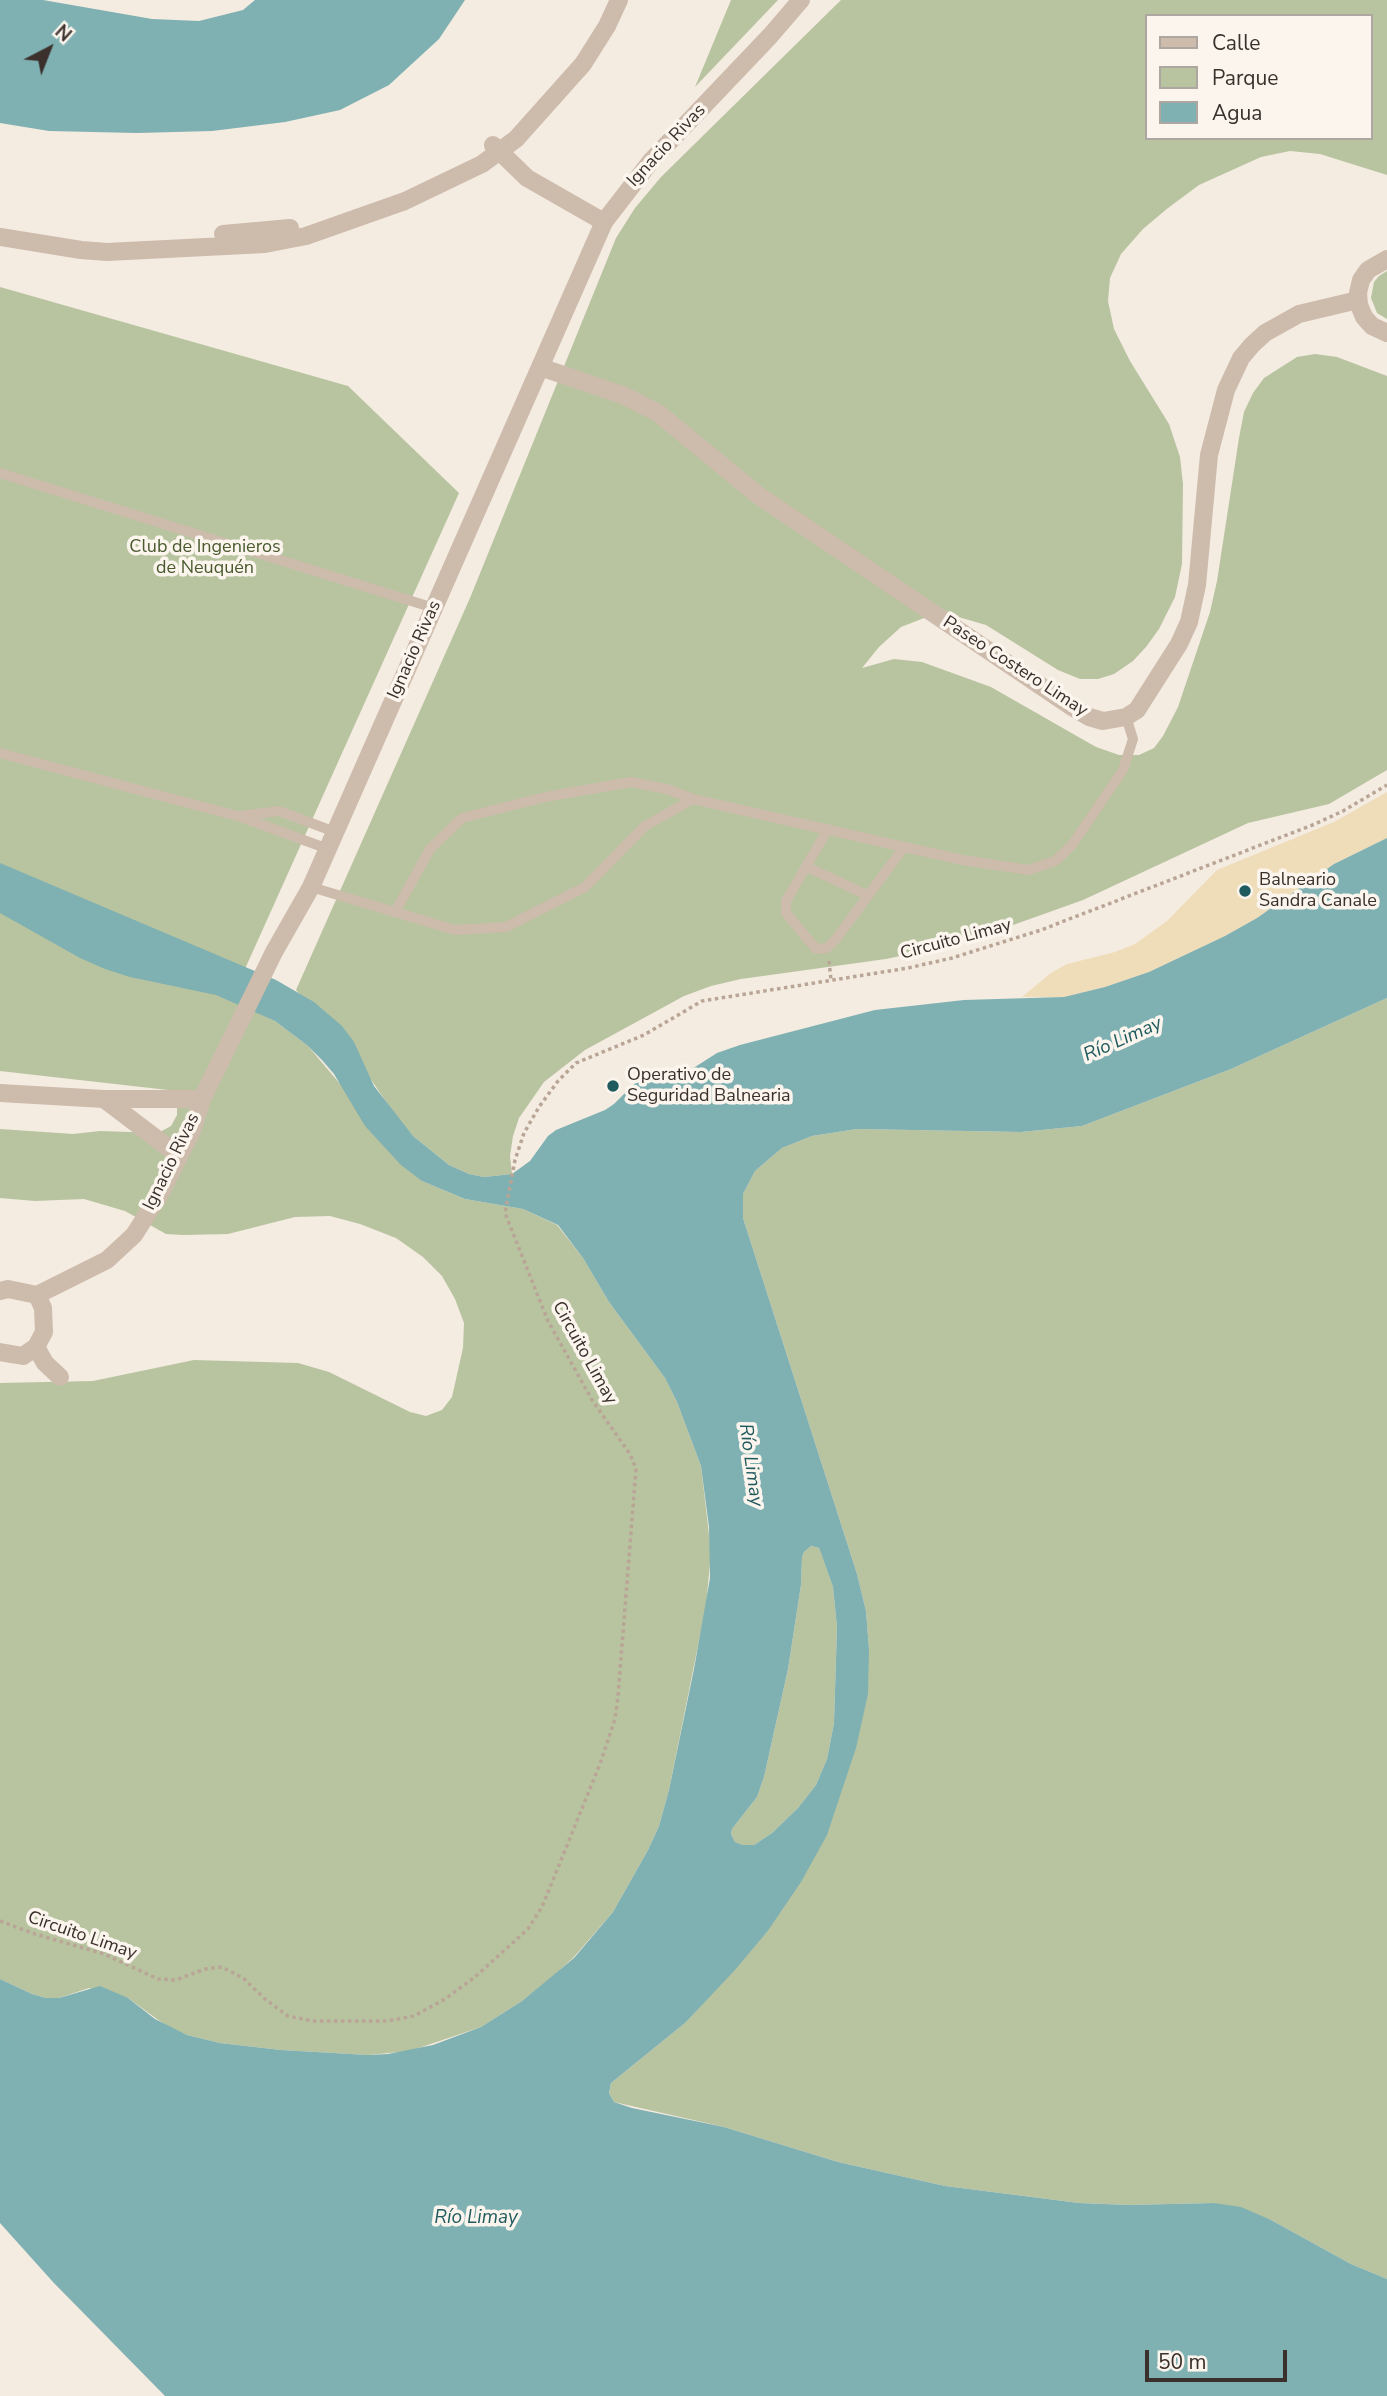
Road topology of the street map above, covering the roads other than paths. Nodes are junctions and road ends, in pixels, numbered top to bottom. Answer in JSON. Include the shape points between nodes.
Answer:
{"nodes":[{"id":1,"x":606,"y":0,"type":"edge"},
{"id":2,"x":619,"y":0,"type":"edge"},
{"id":3,"x":801,"y":0,"type":"edge"},
{"id":4,"x":497,"y":149,"type":"junction"},
{"id":5,"x":604,"y":222,"type":"junction"},
{"id":6,"x":0,"y":225,"type":"edge"},
{"id":7,"x":0,"y":237,"type":"edge"},
{"id":8,"x":1387,"y":259,"type":"edge"},
{"id":9,"x":1359,"y":300,"type":"junction"},
{"id":10,"x":1387,"y":333,"type":"edge"},
{"id":11,"x":540,"y":367,"type":"junction"},
{"id":12,"x":0,"y":474,"type":"edge"},
{"id":13,"x":434,"y":608,"type":"junction"},
{"id":14,"x":1126,"y":717,"type":"junction"},
{"id":15,"x":0,"y":753,"type":"edge"},
{"id":16,"x":692,"y":799,"type":"junction"},
{"id":17,"x":241,"y":817,"type":"junction"},
{"id":18,"x":828,"y":829,"type":"junction"},
{"id":19,"x":331,"y":840,"type":"junction"},
{"id":20,"x":904,"y":847,"type":"junction"},
{"id":21,"x":807,"y":867,"type":"junction"},
{"id":22,"x":311,"y":887,"type":"junction"},
{"id":23,"x":867,"y":895,"type":"junction"},
{"id":24,"x":395,"y":912,"type":"junction"},
{"id":25,"x":0,"y":1093,"type":"edge"},
{"id":26,"x":104,"y":1100,"type":"junction"},
{"id":27,"x":202,"y":1100,"type":"junction"},
{"id":28,"x":178,"y":1155,"type":"junction"},
{"id":29,"x":0,"y":1291,"type":"edge"},
{"id":30,"x":37,"y":1295,"type":"junction"},
{"id":31,"x":36,"y":1347,"type":"junction"},
{"id":32,"x":0,"y":1352,"type":"edge"},
{"id":33,"x":60,"y":1377,"type":"dead end"}],
"edges":[{"from":1,"to":4,"type":"street","via":[[594,27],[566,67]]},
{"from":2,"to":4,"type":"street","via":[[583,64],[532,124]]},
{"from":3,"to":5,"type":"street","name":"Ignacio Rivas","via":[[651,161]]},
{"from":4,"to":5,"type":"street","via":[[527,178]]},
{"from":4,"to":6,"type":"street","via":[[407,189],[282,230],[114,240]]},
{"from":4,"to":7,"type":"street","via":[[460,177],[414,197],[285,241],[107,251]]},
{"from":5,"to":11,"type":"street","name":"Ignacio Rivas"},
{"from":8,"to":9,"type":"street","via":[[1361,280]]},
{"from":9,"to":10,"type":"street","via":[[1364,317]]},
{"from":9,"to":14,"type":"street","via":[[1316,308],[1281,323],[1252,345],[1233,372],[1209,455],[1197,585],[1189,622],[1143,701]]},
{"from":11,"to":13,"type":"street","name":"Ignacio Rivas"},
{"from":11,"to":14,"type":"street","name":"Paseo Costero Limay","via":[[650,408],[758,495],[1072,707],[1103,721]]},
{"from":12,"to":13,"type":"lane"},
{"from":13,"to":19,"type":"street","name":"Ignacio Rivas"},
{"from":14,"to":20,"type":"lane","via":[[1133,739],[1123,770],[1072,845],[1055,861],[1029,870]]},
{"from":15,"to":17,"type":"lane"},
{"from":16,"to":18,"type":"lane"},
{"from":16,"to":24,"type":"lane","via":[[645,826],[585,887],[506,927],[455,930]]},
{"from":16,"to":24,"type":"lane","via":[[631,782],[462,818],[430,849]]},
{"from":17,"to":19,"type":"lane"},
{"from":17,"to":19,"type":"lane","via":[[279,811]]},
{"from":18,"to":20,"type":"lane"},
{"from":18,"to":21,"type":"lane"},
{"from":19,"to":22,"type":"street","name":"Ignacio Rivas"},
{"from":20,"to":23,"type":"lane"},
{"from":21,"to":23,"type":"lane"},
{"from":21,"to":23,"type":"lane","via":[[786,901],[786,913],[816,948],[827,948]]},
{"from":22,"to":24,"type":"lane"},
{"from":22,"to":27,"type":"street","name":"Ignacio Rivas"},
{"from":25,"to":26,"type":"street"},
{"from":26,"to":27,"type":"street"},
{"from":26,"to":28,"type":"street"},
{"from":27,"to":28,"type":"street","name":"Ignacio Rivas"},
{"from":28,"to":30,"type":"street","name":"Ignacio Rivas","via":[[134,1235],[107,1261]]},
{"from":29,"to":30,"type":"street"},
{"from":30,"to":31,"type":"street","via":[[44,1332]]},
{"from":31,"to":32,"type":"street","via":[[23,1356]]},
{"from":31,"to":33,"type":"street"}]}
